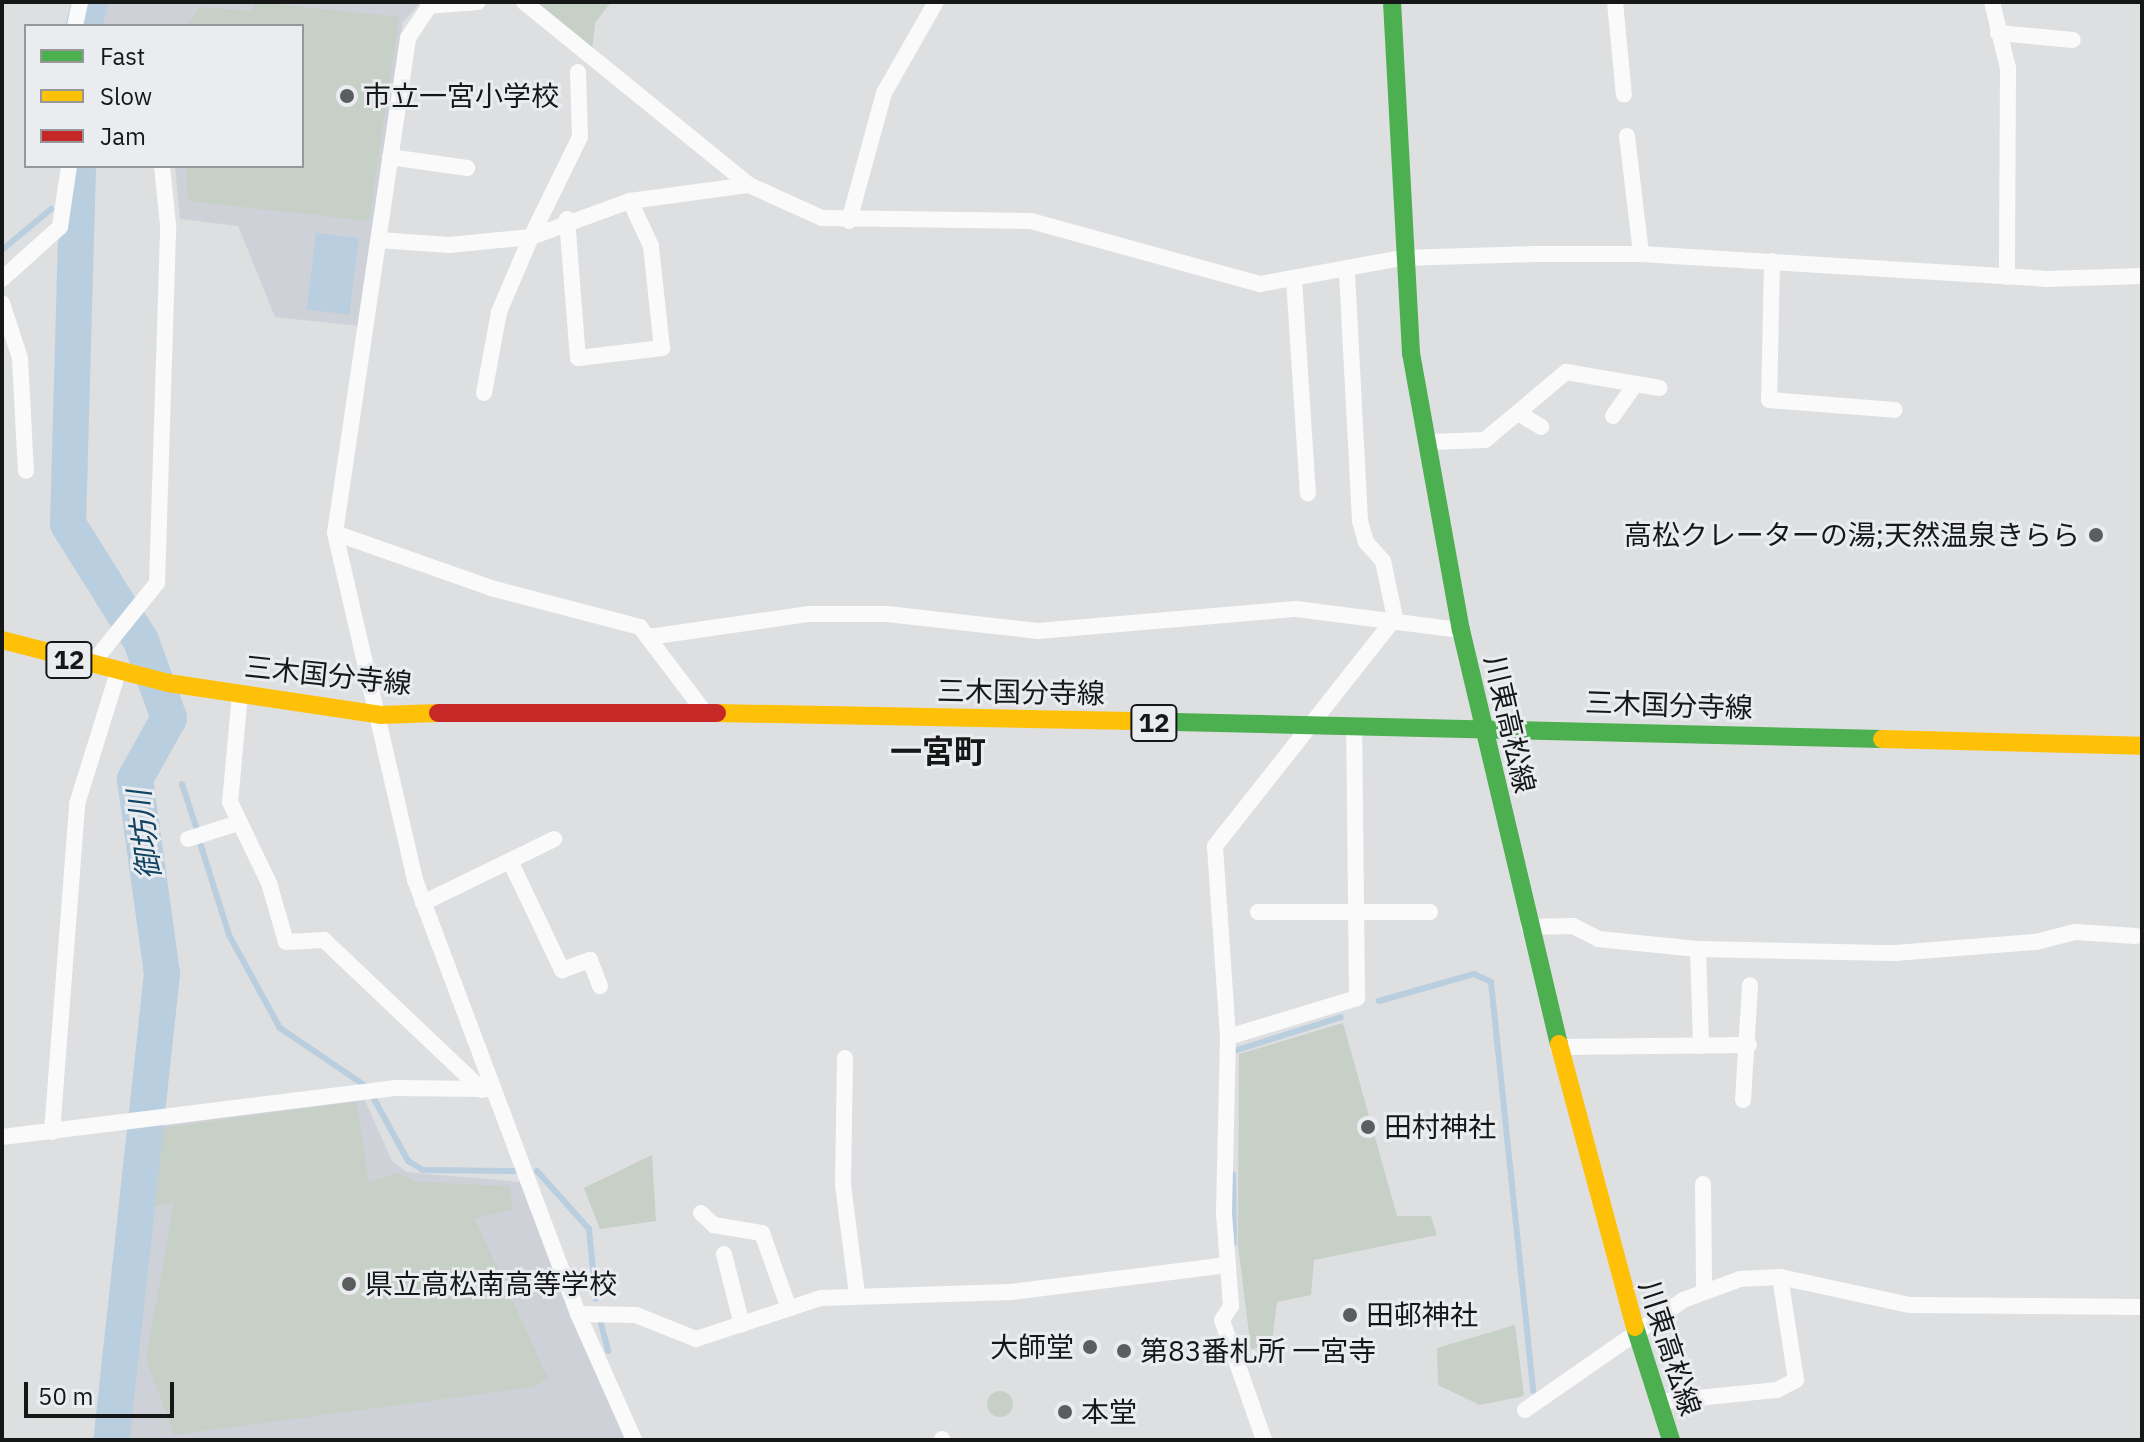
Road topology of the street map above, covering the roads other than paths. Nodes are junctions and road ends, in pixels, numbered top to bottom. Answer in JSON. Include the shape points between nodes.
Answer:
{"nodes":[{"id":1,"x":80,"y":2,"type":"edge"},
{"id":2,"x":478,"y":2,"type":"edge"},
{"id":3,"x":524,"y":2,"type":"edge"},
{"id":4,"x":936,"y":2,"type":"edge"},
{"id":5,"x":1392,"y":2,"type":"edge"},
{"id":6,"x":1615,"y":2,"type":"edge"},
{"id":7,"x":1992,"y":2,"type":"edge"},
{"id":8,"x":430,"y":4,"type":"edge"},
{"id":9,"x":75,"y":24,"type":"edge"},
{"id":10,"x":1998,"y":33,"type":"junction"},
{"id":11,"x":2073,"y":40,"type":"dead end"},
{"id":12,"x":578,"y":72,"type":"dead end"},
{"id":13,"x":1624,"y":95,"type":"dead end"},
{"id":14,"x":1627,"y":136,"type":"dead end"},
{"id":15,"x":390,"y":157,"type":"junction"},
{"id":16,"x":69,"y":168,"type":"edge"},
{"id":17,"x":162,"y":168,"type":"edge"},
{"id":18,"x":467,"y":168,"type":"dead end"},
{"id":19,"x":749,"y":185,"type":"junction"},
{"id":20,"x":630,"y":201,"type":"junction"},
{"id":21,"x":567,"y":219,"type":"junction"},
{"id":22,"x":849,"y":221,"type":"junction"},
{"id":23,"x":531,"y":237,"type":"junction"},
{"id":24,"x":379,"y":240,"type":"junction"},
{"id":25,"x":1641,"y":254,"type":"junction"},
{"id":26,"x":1402,"y":258,"type":"junction"},
{"id":27,"x":1772,"y":261,"type":"junction"},
{"id":28,"x":1347,"y":271,"type":"junction"},
{"id":29,"x":2142,"y":276,"type":"edge"},
{"id":30,"x":2007,"y":277,"type":"junction"},
{"id":31,"x":2,"y":279,"type":"edge"},
{"id":32,"x":1294,"y":279,"type":"junction"},
{"id":33,"x":2,"y":303,"type":"edge"},
{"id":34,"x":1635,"y":384,"type":"junction"},
{"id":35,"x":1660,"y":388,"type":"dead end"},
{"id":36,"x":484,"y":393,"type":"dead end"},
{"id":37,"x":1895,"y":410,"type":"dead end"},
{"id":38,"x":1518,"y":413,"type":"junction"},
{"id":39,"x":1613,"y":416,"type":"dead end"},
{"id":40,"x":1541,"y":427,"type":"dead end"},
{"id":41,"x":10,"y":432,"type":"edge"},
{"id":42,"x":1428,"y":442,"type":"junction"},
{"id":43,"x":26,"y":471,"type":"dead end"},
{"id":44,"x":1308,"y":494,"type":"dead end"},
{"id":45,"x":335,"y":533,"type":"junction"},
{"id":46,"x":1395,"y":618,"type":"junction"},
{"id":47,"x":1461,"y":630,"type":"junction"},
{"id":48,"x":649,"y":637,"type":"junction"},
{"id":49,"x":2,"y":640,"type":"edge"},
{"id":50,"x":90,"y":666,"type":"junction"},
{"id":51,"x":118,"y":672,"type":"junction"},
{"id":52,"x":240,"y":693,"type":"junction"},
{"id":53,"x":706,"y":714,"type":"junction"},
{"id":54,"x":381,"y":715,"type":"junction"},
{"id":55,"x":1310,"y":726,"type":"junction"},
{"id":56,"x":1354,"y":727,"type":"junction"},
{"id":57,"x":1480,"y":727,"type":"junction"},
{"id":58,"x":2142,"y":746,"type":"edge"},
{"id":59,"x":238,"y":823,"type":"junction"},
{"id":60,"x":188,"y":839,"type":"dead end"},
{"id":61,"x":554,"y":839,"type":"dead end"},
{"id":62,"x":511,"y":863,"type":"junction"},
{"id":63,"x":423,"y":903,"type":"junction"},
{"id":64,"x":1258,"y":912,"type":"dead end"},
{"id":65,"x":1358,"y":912,"type":"junction"},
{"id":66,"x":1430,"y":912,"type":"dead end"},
{"id":67,"x":1529,"y":927,"type":"junction"},
{"id":68,"x":2136,"y":936,"type":"dead end"},
{"id":69,"x":1698,"y":949,"type":"junction"},
{"id":70,"x":1750,"y":985,"type":"dead end"},
{"id":71,"x":600,"y":986,"type":"dead end"},
{"id":72,"x":1228,"y":1037,"type":"junction"},
{"id":73,"x":1749,"y":1045,"type":"junction"},
{"id":74,"x":1701,"y":1046,"type":"junction"},
{"id":75,"x":1558,"y":1047,"type":"junction"},
{"id":76,"x":845,"y":1058,"type":"dead end"},
{"id":77,"x":488,"y":1089,"type":"junction"},
{"id":78,"x":1743,"y":1100,"type":"dead end"},
{"id":79,"x":52,"y":1132,"type":"junction"},
{"id":80,"x":2,"y":1137,"type":"edge"},
{"id":81,"x":1703,"y":1184,"type":"dead end"},
{"id":82,"x":701,"y":1213,"type":"dead end"},
{"id":83,"x":724,"y":1254,"type":"dead end"},
{"id":84,"x":1227,"y":1265,"type":"junction"},
{"id":85,"x":1780,"y":1277,"type":"junction"},
{"id":86,"x":1704,"y":1287,"type":"junction"},
{"id":87,"x":857,"y":1295,"type":"junction"},
{"id":88,"x":788,"y":1306,"type":"junction"},
{"id":89,"x":2142,"y":1307,"type":"edge"},
{"id":90,"x":578,"y":1314,"type":"junction"},
{"id":91,"x":742,"y":1325,"type":"junction"},
{"id":92,"x":1635,"y":1335,"type":"junction"},
{"id":93,"x":1658,"y":1402,"type":"junction"},
{"id":94,"x":1525,"y":1410,"type":"dead end"},
{"id":95,"x":634,"y":1440,"type":"edge"},
{"id":96,"x":1264,"y":1440,"type":"edge"},
{"id":97,"x":1671,"y":1440,"type":"edge"}],
"edges":[{"from":1,"to":9,"type":"street"},
{"from":2,"to":8,"type":"street"},
{"from":3,"to":19,"type":"street"},
{"from":4,"to":22,"type":"street","via":[[884,93]]},
{"from":5,"to":26,"type":"main road","name":"川東高松線"},
{"from":6,"to":13,"type":"street"},
{"from":7,"to":10,"type":"street"},
{"from":8,"to":15,"type":"street","via":[[408,38]]},
{"from":10,"to":11,"type":"street"},
{"from":10,"to":30,"type":"street","via":[[2008,68]]},
{"from":12,"to":23,"type":"street","via":[[580,137]]},
{"from":14,"to":25,"type":"street"},
{"from":15,"to":18,"type":"street"},
{"from":15,"to":24,"type":"street"},
{"from":16,"to":31,"type":"street","via":[[60,227]]},
{"from":17,"to":50,"type":"street","via":[[168,225],[157,583]]},
{"from":19,"to":20,"type":"street"},
{"from":19,"to":22,"type":"street","via":[[822,218]]},
{"from":20,"to":21,"type":"street"},
{"from":20,"to":21,"type":"street","via":[[651,246],[662,348],[578,358]]},
{"from":21,"to":23,"type":"street"},
{"from":22,"to":32,"type":"street","via":[[1031,221],[1260,284]]},
{"from":23,"to":24,"type":"street","via":[[449,245]]},
{"from":23,"to":36,"type":"street","via":[[499,312]]},
{"from":24,"to":45,"type":"street"},
{"from":25,"to":26,"type":"street"},
{"from":25,"to":27,"type":"street"},
{"from":26,"to":28,"type":"street"},
{"from":26,"to":42,"type":"main road","name":"川東高松線"},
{"from":27,"to":30,"type":"street"},
{"from":27,"to":37,"type":"street","via":[[1769,400]]},
{"from":28,"to":32,"type":"street"},
{"from":28,"to":46,"type":"street","via":[[1360,521],[1366,542],[1383,561]]},
{"from":29,"to":30,"type":"street"},
{"from":32,"to":44,"type":"street"},
{"from":33,"to":41,"type":"street","via":[[20,358]]},
{"from":34,"to":35,"type":"street"},
{"from":34,"to":38,"type":"street","via":[[1566,372]]},
{"from":34,"to":39,"type":"street"},
{"from":38,"to":40,"type":"street"},
{"from":38,"to":42,"type":"street","via":[[1485,440]]},
{"from":41,"to":43,"type":"street"},
{"from":42,"to":47,"type":"main road","name":"川東高松線"},
{"from":45,"to":48,"type":"street","via":[[491,588],[615,618]]},
{"from":45,"to":54,"type":"street"},
{"from":46,"to":47,"type":"street"},
{"from":46,"to":48,"type":"street","via":[[1296,609],[1038,631],[887,614],[809,614]]},
{"from":46,"to":55,"type":"street"},
{"from":47,"to":57,"type":"main road","name":"川東高松線"},
{"from":48,"to":53,"type":"street"},
{"from":49,"to":50,"type":"main road","name":"三木国分寺線","number":"12"},
{"from":50,"to":51,"type":"main road","name":"三木国分寺線","number":"12"},
{"from":51,"to":52,"type":"main road","name":"三木国分寺線","number":"12"},
{"from":51,"to":79,"type":"street","via":[[77,804]]},
{"from":52,"to":54,"type":"main road","name":"三木国分寺線","number":"12"},
{"from":52,"to":59,"type":"street","via":[[230,802]]},
{"from":53,"to":54,"type":"main road","name":"三木国分寺線","number":"12"},
{"from":53,"to":55,"type":"main road","name":"三木国分寺線","number":"12"},
{"from":54,"to":63,"type":"street"},
{"from":55,"to":56,"type":"main road","name":"三木国分寺線","number":"12"},
{"from":55,"to":72,"type":"street","via":[[1215,846]]},
{"from":56,"to":57,"type":"main road","name":"三木国分寺線","number":"12"},
{"from":56,"to":65,"type":"street"},
{"from":57,"to":58,"type":"main road","name":"三木国分寺線","number":"12"},
{"from":57,"to":67,"type":"main road","name":"川東高松線"},
{"from":59,"to":60,"type":"street"},
{"from":59,"to":77,"type":"street","via":[[286,942],[324,940]]},
{"from":61,"to":62,"type":"street"},
{"from":62,"to":63,"type":"street"},
{"from":62,"to":71,"type":"street","via":[[562,970],[590,960]]},
{"from":63,"to":77,"type":"street"},
{"from":64,"to":65,"type":"street"},
{"from":65,"to":66,"type":"street"},
{"from":65,"to":72,"type":"street","via":[[1357,998]]},
{"from":67,"to":69,"type":"street","via":[[1573,926],[1598,939]]},
{"from":67,"to":75,"type":"main road","name":"川東高松線"},
{"from":68,"to":69,"type":"street","via":[[2075,932],[2036,942],[1895,953]]},
{"from":69,"to":74,"type":"street"},
{"from":70,"to":73,"type":"street"},
{"from":72,"to":84,"type":"street"},
{"from":73,"to":74,"type":"street"},
{"from":73,"to":78,"type":"street"},
{"from":74,"to":75,"type":"street"},
{"from":75,"to":92,"type":"main road","name":"川東高松線"},
{"from":76,"to":87,"type":"street","via":[[843,1185]]},
{"from":77,"to":79,"type":"street","via":[[394,1088]]},
{"from":77,"to":90,"type":"street"},
{"from":79,"to":80,"type":"street"},
{"from":81,"to":86,"type":"street"},
{"from":82,"to":88,"type":"street","via":[[714,1225],[762,1233]]},
{"from":83,"to":91,"type":"street"},
{"from":84,"to":87,"type":"street","via":[[1011,1292]]},
{"from":84,"to":96,"type":"street","via":[[1231,1306],[1222,1320]]},
{"from":85,"to":86,"type":"street"},
{"from":85,"to":89,"type":"street","via":[[1910,1305]]},
{"from":85,"to":93,"type":"street","via":[[1796,1380],[1777,1390]]},
{"from":86,"to":92,"type":"street"},
{"from":87,"to":88,"type":"street"},
{"from":88,"to":91,"type":"street"},
{"from":90,"to":91,"type":"street","via":[[636,1315],[696,1339]]},
{"from":90,"to":95,"type":"street"},
{"from":92,"to":93,"type":"main road","name":"川東高松線"},
{"from":92,"to":94,"type":"street"},
{"from":93,"to":97,"type":"main road","name":"川東高松線"}]}
